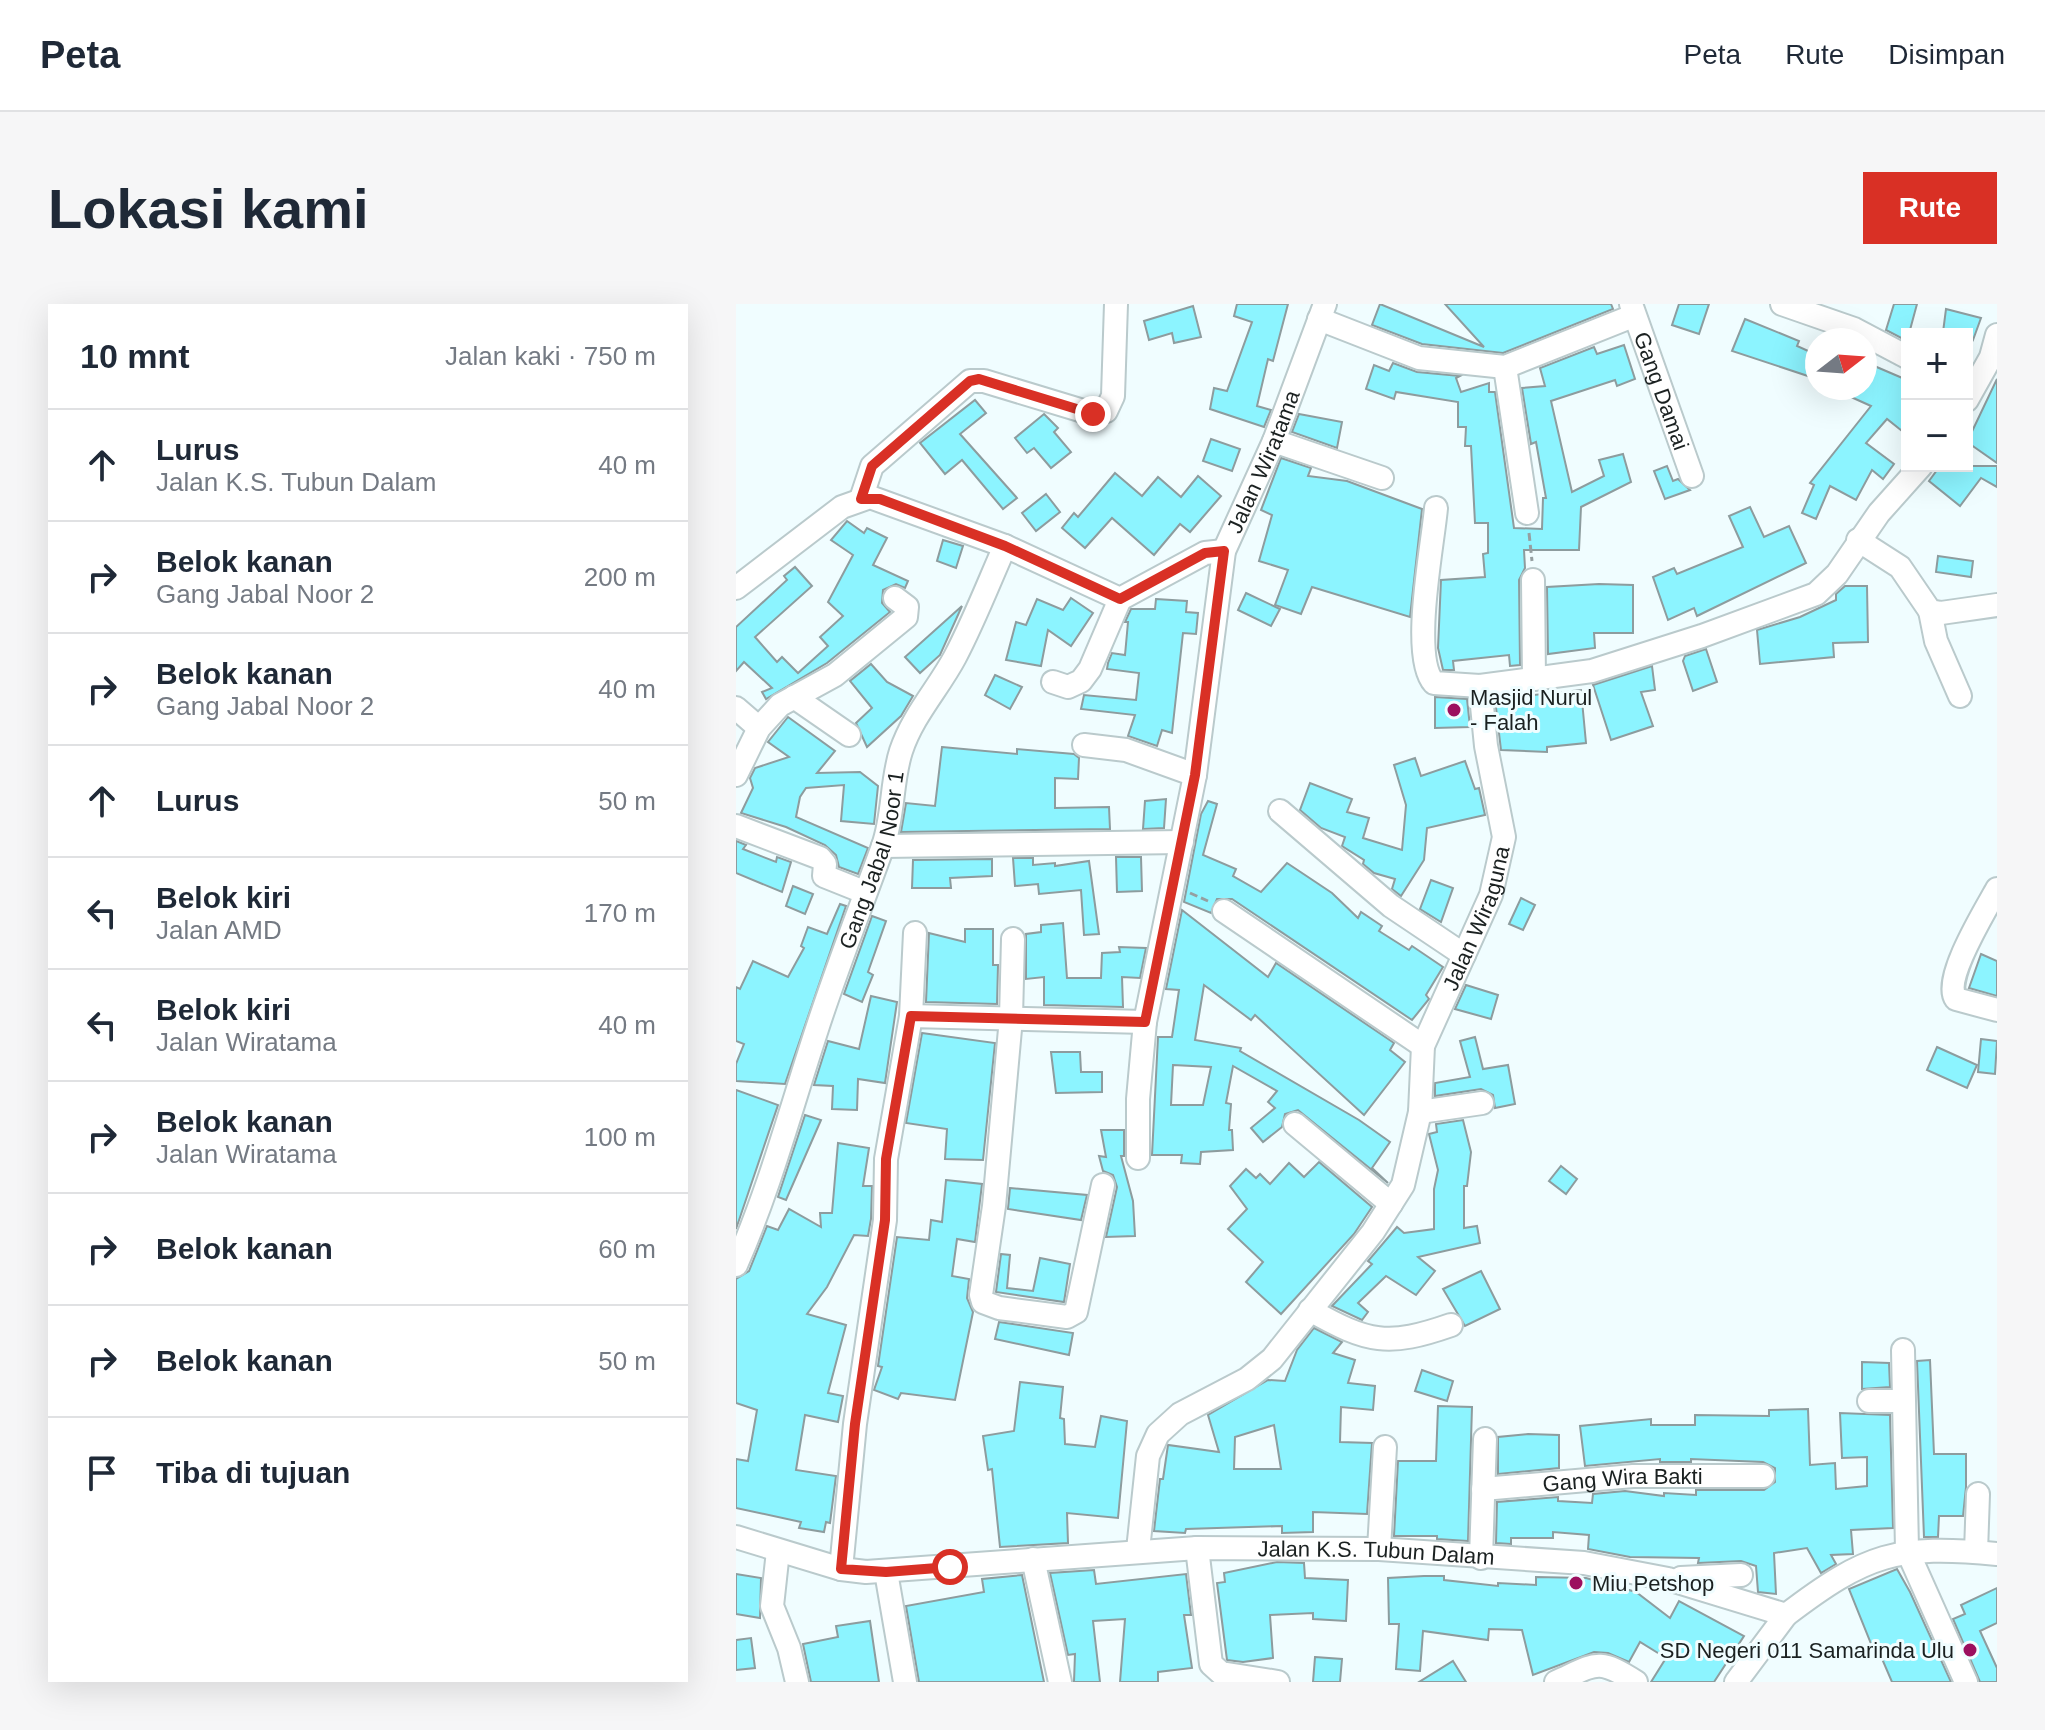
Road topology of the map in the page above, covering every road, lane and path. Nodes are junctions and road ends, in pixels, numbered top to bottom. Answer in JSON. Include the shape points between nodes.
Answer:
{"nodes":[{"id":1,"x":1116,"y":304,"type":"edge"},
{"id":2,"x":1782,"y":304,"type":"edge"},
{"id":3,"x":1632,"y":310,"type":"edge"},
{"id":4,"x":1322,"y":311,"type":"edge"},
{"id":5,"x":1997,"y":335,"type":"edge"},
{"id":6,"x":1901,"y":354,"type":"edge"},
{"id":7,"x":1505,"y":367,"type":"junction"},
{"id":8,"x":1973,"y":386,"type":"edge"},
{"id":9,"x":1274,"y":441,"type":"junction"},
{"id":10,"x":1916,"y":472,"type":"edge"},
{"id":11,"x":1692,"y":476,"type":"dead end"},
{"id":12,"x":1382,"y":478,"type":"dead end"},
{"id":13,"x":861,"y":499,"type":"junction"},
{"id":14,"x":1436,"y":508,"type":"dead end"},
{"id":15,"x":1527,"y":513,"type":"joint"},
{"id":16,"x":1858,"y":540,"type":"junction"},
{"id":17,"x":1005,"y":546,"type":"junction"},
{"id":18,"x":1224,"y":551,"type":"junction"},
{"id":19,"x":1533,"y":580,"type":"joint"},
{"id":20,"x":736,"y":588,"type":"edge"},
{"id":21,"x":895,"y":598,"type":"dead end"},
{"id":22,"x":1120,"y":599,"type":"junction"},
{"id":23,"x":1997,"y":605,"type":"edge"},
{"id":24,"x":1930,"y":611,"type":"junction"},
{"id":25,"x":1534,"y":679,"type":"junction"},
{"id":26,"x":1053,"y":682,"type":"dead end"},
{"id":27,"x":1480,"y":686,"type":"junction"},
{"id":28,"x":1960,"y":696,"type":"dead end"},
{"id":29,"x":794,"y":697,"type":"junction"},
{"id":30,"x":736,"y":708,"type":"edge"},
{"id":31,"x":759,"y":728,"type":"junction"},
{"id":32,"x":849,"y":735,"type":"dead end"},
{"id":33,"x":1084,"y":745,"type":"dead end"},
{"id":34,"x":736,"y":775,"type":"edge"},
{"id":35,"x":1195,"y":775,"type":"junction"},
{"id":36,"x":1280,"y":811,"type":"dead end"},
{"id":37,"x":736,"y":826,"type":"edge"},
{"id":38,"x":1182,"y":842,"type":"junction"},
{"id":39,"x":883,"y":846,"type":"junction"},
{"id":40,"x":1171,"y":885,"type":"junction"},
{"id":41,"x":864,"y":892,"type":"junction"},
{"id":42,"x":1995,"y":898,"type":"edge"},
{"id":43,"x":1224,"y":911,"type":"joint"},
{"id":44,"x":915,"y":933,"type":"dead end"},
{"id":45,"x":1013,"y":939,"type":"dead end"},
{"id":46,"x":1464,"y":955,"type":"junction"},
{"id":47,"x":1997,"y":1010,"type":"edge"},
{"id":48,"x":911,"y":1016,"type":"junction"},
{"id":49,"x":1011,"y":1018,"type":"junction"},
{"id":50,"x":1145,"y":1022,"type":"junction"},
{"id":51,"x":1423,"y":1046,"type":"junction"},
{"id":52,"x":1482,"y":1103,"type":"dead end"},
{"id":53,"x":1420,"y":1112,"type":"junction"},
{"id":54,"x":1295,"y":1124,"type":"dead end"},
{"id":55,"x":1138,"y":1158,"type":"dead end"},
{"id":56,"x":1103,"y":1185,"type":"dead end"},
{"id":57,"x":1391,"y":1204,"type":"junction"},
{"id":58,"x":736,"y":1265,"type":"edge"},
{"id":59,"x":1310,"y":1310,"type":"junction"},
{"id":60,"x":1451,"y":1325,"type":"dead end"},
{"id":61,"x":1903,"y":1350,"type":"dead end"},
{"id":62,"x":1869,"y":1401,"type":"dead end"},
{"id":63,"x":1902,"y":1401,"type":"junction"},
{"id":64,"x":1485,"y":1439,"type":"dead end"},
{"id":65,"x":1385,"y":1447,"type":"dead end"},
{"id":66,"x":1763,"y":1476,"type":"dead end"},
{"id":67,"x":1483,"y":1489,"type":"junction"},
{"id":68,"x":1978,"y":1494,"type":"dead end"},
{"id":69,"x":736,"y":1537,"type":"edge"},
{"id":70,"x":1197,"y":1548,"type":"junction"},
{"id":71,"x":1379,"y":1549,"type":"junction"},
{"id":72,"x":1138,"y":1550,"type":"junction"},
{"id":73,"x":1907,"y":1550,"type":"junction"},
{"id":74,"x":778,"y":1551,"type":"junction"},
{"id":75,"x":1987,"y":1553,"type":"edge"},
{"id":76,"x":1481,"y":1558,"type":"junction"},
{"id":77,"x":1033,"y":1559,"type":"junction"},
{"id":78,"x":841,"y":1569,"type":"junction"},
{"id":79,"x":886,"y":1572,"type":"junction"},
{"id":80,"x":1741,"y":1575,"type":"dead end"},
{"id":81,"x":1668,"y":1579,"type":"junction"},
{"id":82,"x":1786,"y":1615,"type":"junction"},
{"id":83,"x":1214,"y":1676,"type":"edge"},
{"id":84,"x":797,"y":1682,"type":"edge"},
{"id":85,"x":905,"y":1682,"type":"edge"},
{"id":86,"x":1060,"y":1682,"type":"edge"},
{"id":87,"x":1278,"y":1682,"type":"edge"},
{"id":88,"x":1556,"y":1682,"type":"edge"},
{"id":89,"x":1636,"y":1682,"type":"edge"},
{"id":90,"x":1736,"y":1682,"type":"edge"},
{"id":91,"x":1966,"y":1682,"type":"edge"}],
"edges":[{"from":1,"to":13,"type":"street","via":[[1113,396],[1106,411],[1093,414],[979,379],[970,381],[872,466]]},
{"from":2,"to":6,"type":"street","via":[[1854,329]]},
{"from":3,"to":7,"type":"street"},
{"from":3,"to":11,"type":"street","name":"Gang Damai"},
{"from":4,"to":7,"type":"street","via":[[1419,358]]},
{"from":4,"to":9,"type":"street","name":"Jalan Wiratama"},
{"from":5,"to":8,"type":"street","via":[[1991,357]]},
{"from":7,"to":15,"type":"street"},
{"from":9,"to":12,"type":"street"},
{"from":9,"to":18,"type":"street","name":"Jalan Wiratama"},
{"from":10,"to":16,"type":"street"},
{"from":13,"to":17,"type":"street","via":[[880,499]]},
{"from":13,"to":20,"type":"street","via":[[826,518]]},
{"from":14,"to":27,"type":"street","via":[[1425,665],[1434,683]]},
{"from":15,"to":19,"type":"path"},
{"from":16,"to":24,"type":"street","via":[[1900,567]]},
{"from":16,"to":25,"type":"street","via":[[1837,574],[1816,594],[1592,671]]},
{"from":17,"to":22,"type":"street"},
{"from":17,"to":39,"type":"street","name":"Gang Jabal Noor 1","via":[[955,657],[909,731]]},
{"from":18,"to":22,"type":"street","name":"Jalan Wiratama","via":[[1205,553]]},
{"from":18,"to":35,"type":"street"},
{"from":19,"to":25,"type":"street"},
{"from":21,"to":29,"type":"street","via":[[907,607],[906,617],[835,675]]},
{"from":22,"to":26,"type":"street","via":[[1084,678],[1068,687]]},
{"from":23,"to":24,"type":"street"},
{"from":24,"to":28,"type":"street","via":[[1936,641]]},
{"from":25,"to":27,"type":"street"},
{"from":27,"to":46,"type":"street","name":"Jalan Wiraguna","via":[[1504,837],[1491,895]]},
{"from":29,"to":31,"type":"street"},
{"from":29,"to":32,"type":"street"},
{"from":30,"to":31,"type":"street"},
{"from":31,"to":34,"type":"street"},
{"from":33,"to":35,"type":"street","via":[[1126,750]]},
{"from":35,"to":38,"type":"street"},
{"from":36,"to":46,"type":"street","via":[[1391,906]]},
{"from":37,"to":41,"type":"street","via":[[820,858],[824,876]]},
{"from":38,"to":39,"type":"street"},
{"from":38,"to":40,"type":"street"},
{"from":39,"to":41,"type":"street","name":"Gang Jabal Noor 1"},
{"from":40,"to":43,"type":"path"},
{"from":40,"to":50,"type":"street"},
{"from":41,"to":58,"type":"street","name":"Gang Jabal Noor 1","via":[[767,1189]]},
{"from":42,"to":47,"type":"street","via":[[1961,957],[1952,989],[1956,999]]},
{"from":43,"to":51,"type":"street"},
{"from":44,"to":48,"type":"street"},
{"from":45,"to":49,"type":"street"},
{"from":46,"to":51,"type":"street","name":"Jalan Wiraguna"},
{"from":48,"to":49,"type":"street"},
{"from":48,"to":78,"type":"street","via":[[886,1159],[885,1220],[855,1424]]},
{"from":49,"to":50,"type":"street"},
{"from":49,"to":56,"type":"street","via":[[983,1302],[1067,1317],[1076,1312]]},
{"from":50,"to":55,"type":"street"},
{"from":51,"to":53,"type":"street","name":"Jalan Wiraguna"},
{"from":52,"to":53,"type":"street"},
{"from":53,"to":57,"type":"street","name":"Jalan Wiraguna","via":[[1403,1185]]},
{"from":54,"to":57,"type":"street"},
{"from":57,"to":59,"type":"street","name":"Jalan Wiraguna"},
{"from":59,"to":60,"type":"street","via":[[1353,1332],[1386,1341]]},
{"from":59,"to":72,"type":"street","name":"Jalan Wiraguna","via":[[1261,1369],[1180,1414],[1158,1434],[1148,1456]]},
{"from":61,"to":63,"type":"street"},
{"from":62,"to":63,"type":"street"},
{"from":63,"to":73,"type":"street"},
{"from":64,"to":67,"type":"street"},
{"from":65,"to":71,"type":"street"},
{"from":66,"to":67,"type":"street","name":"Gang Wira Bakti","via":[[1633,1476]]},
{"from":67,"to":76,"type":"street"},
{"from":68,"to":75,"type":"street"},
{"from":69,"to":74,"type":"street","name":"Jalan K.S. Tubun Dalam"},
{"from":70,"to":71,"type":"street","name":"Jalan K.S. Tubun Dalam"},
{"from":70,"to":72,"type":"street","name":"Jalan K.S. Tubun Dalam"},
{"from":70,"to":83,"type":"street"},
{"from":71,"to":76,"type":"street","name":"Jalan K.S. Tubun Dalam"},
{"from":72,"to":77,"type":"street","name":"Jalan K.S. Tubun Dalam"},
{"from":73,"to":75,"type":"street"},
{"from":73,"to":82,"type":"street","via":[[1835,1580]]},
{"from":73,"to":91,"type":"street"},
{"from":74,"to":78,"type":"street","name":"Jalan K.S. Tubun Dalam"},
{"from":74,"to":84,"type":"street","via":[[772,1606]]},
{"from":76,"to":81,"type":"street","name":"Jalan K.S. Tubun Dalam","via":[[1584,1563]]},
{"from":77,"to":79,"type":"street","name":"Jalan K.S. Tubun Dalam"},
{"from":77,"to":86,"type":"street"},
{"from":78,"to":79,"type":"street","name":"Jalan K.S. Tubun Dalam"},
{"from":79,"to":85,"type":"street"},
{"from":80,"to":81,"type":"street"},
{"from":81,"to":82,"type":"street","name":"Jalan K.S. Tubun Dalam"},
{"from":82,"to":90,"type":"street"},
{"from":83,"to":87,"type":"street"},
{"from":88,"to":89,"type":"street","via":[[1601,1664]]}]}
